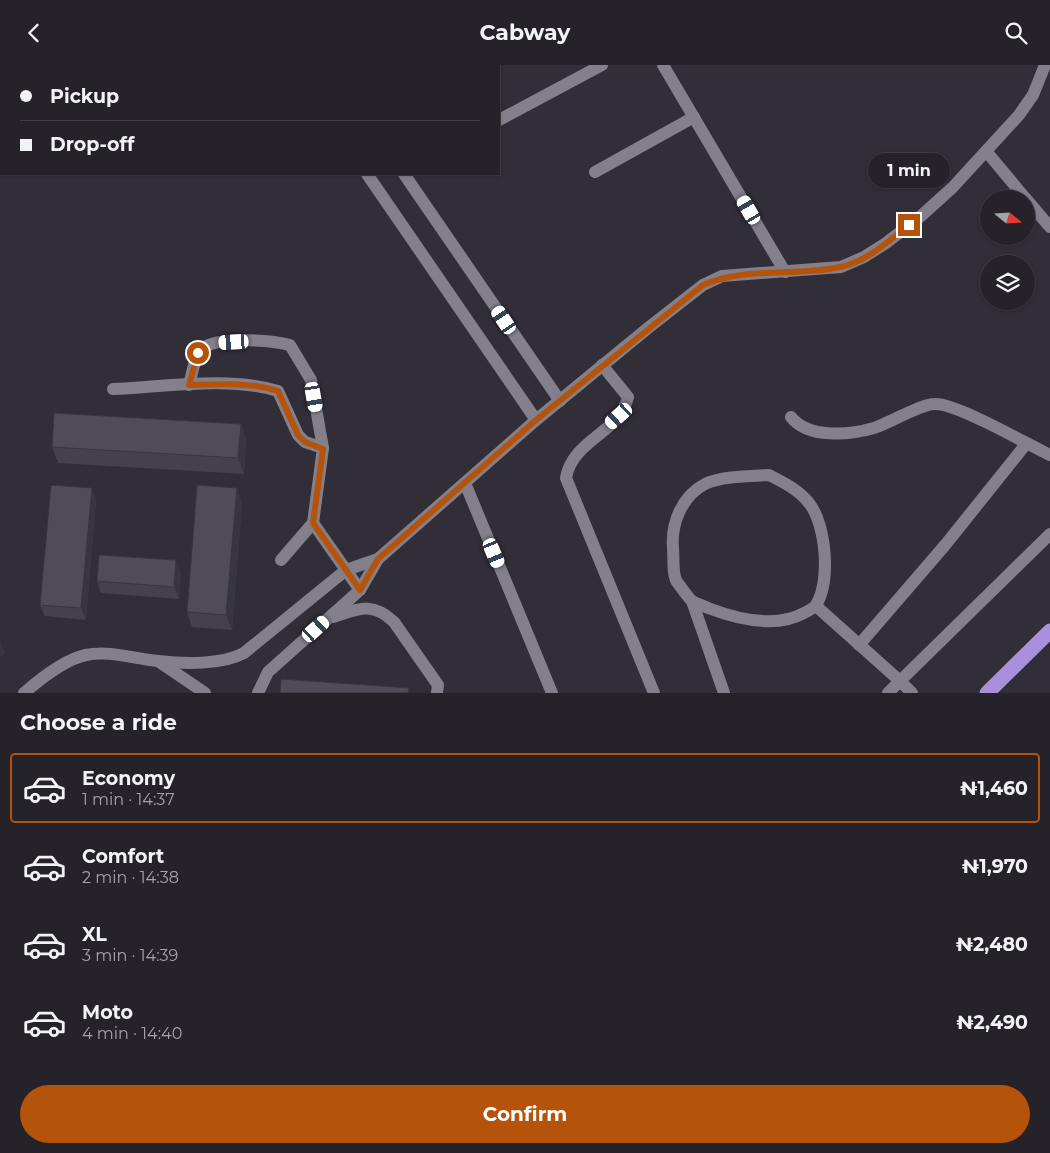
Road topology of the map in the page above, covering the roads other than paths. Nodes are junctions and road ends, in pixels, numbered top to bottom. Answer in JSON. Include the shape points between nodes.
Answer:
{"nodes":[{"id":1,"x":602,"y":65,"type":"edge"},
{"id":2,"x":663,"y":65,"type":"edge"},
{"id":3,"x":1045,"y":65,"type":"edge"},
{"id":4,"x":694,"y":117,"type":"junction"},
{"id":5,"x":500,"y":119,"type":"edge"},
{"id":6,"x":986,"y":151,"type":"junction"},
{"id":7,"x":595,"y":172,"type":"dead end"},
{"id":8,"x":368,"y":175,"type":"edge"},
{"id":9,"x":405,"y":175,"type":"edge"},
{"id":10,"x":1018,"y":190,"type":"edge"},
{"id":11,"x":1035,"y":210,"type":"edge"},
{"id":12,"x":1050,"y":227,"type":"edge"},
{"id":13,"x":785,"y":272,"type":"junction"},
{"id":14,"x":602,"y":365,"type":"junction"},
{"id":15,"x":189,"y":385,"type":"junction"},
{"id":16,"x":113,"y":389,"type":"dead end"},
{"id":17,"x":560,"y":401,"type":"junction"},
{"id":18,"x":791,"y":417,"type":"dead end"},
{"id":19,"x":536,"y":420,"type":"junction"},
{"id":20,"x":1026,"y":444,"type":"junction"},
{"id":21,"x":323,"y":449,"type":"junction"},
{"id":22,"x":1050,"y":455,"type":"edge"},
{"id":23,"x":464,"y":483,"type":"junction"},
{"id":24,"x":313,"y":523,"type":"junction"},
{"id":25,"x":1050,"y":534,"type":"edge"},
{"id":26,"x":378,"y":559,"type":"junction"},
{"id":27,"x":281,"y":560,"type":"dead end"},
{"id":28,"x":346,"y":570,"type":"junction"},
{"id":29,"x":360,"y":590,"type":"junction"},
{"id":30,"x":692,"y":601,"type":"junction"},
{"id":31,"x":816,"y":606,"type":"junction"},
{"id":32,"x":328,"y":619,"type":"junction"},
{"id":33,"x":1050,"y":631,"type":"edge"},
{"id":34,"x":859,"y":645,"type":"junction"},
{"id":35,"x":158,"y":661,"type":"junction"},
{"id":36,"x":900,"y":681,"type":"junction"},
{"id":37,"x":24,"y":693,"type":"edge"},
{"id":38,"x":205,"y":693,"type":"edge"},
{"id":39,"x":258,"y":693,"type":"edge"},
{"id":40,"x":437,"y":693,"type":"edge"},
{"id":41,"x":552,"y":693,"type":"edge"},
{"id":42,"x":654,"y":693,"type":"edge"},
{"id":43,"x":724,"y":693,"type":"edge"},
{"id":44,"x":888,"y":693,"type":"edge"},
{"id":45,"x":912,"y":693,"type":"edge"},
{"id":46,"x":987,"y":693,"type":"edge"}],
"edges":[{"from":1,"to":5,"type":"street"},
{"from":2,"to":4,"type":"street"},
{"from":3,"to":6,"type":"street","via":[[1033,95]]},
{"from":4,"to":7,"type":"street"},
{"from":4,"to":13,"type":"street"},
{"from":6,"to":10,"type":"street"},
{"from":6,"to":13,"type":"street","via":[[954,187],[921,216],[864,257],[841,267]]},
{"from":8,"to":19,"type":"street"},
{"from":9,"to":17,"type":"street"},
{"from":11,"to":12,"type":"street"},
{"from":13,"to":14,"type":"street","via":[[722,276],[703,285]]},
{"from":14,"to":17,"type":"street"},
{"from":14,"to":42,"type":"street","via":[[628,397],[626,406],[570,460],[566,478]]},
{"from":15,"to":16,"type":"street"},
{"from":15,"to":21,"type":"street","via":[[220,384],[278,391],[298,435],[305,442]]},
{"from":15,"to":21,"type":"street","via":[[198,353],[203,347],[215,343],[273,340],[290,345],[311,380]]},
{"from":17,"to":19,"type":"street"},
{"from":18,"to":20,"type":"street","via":[[797,425],[818,432],[843,433],[874,428],[934,404],[947,406]]},
{"from":19,"to":23,"type":"street"},
{"from":20,"to":22,"type":"street"},
{"from":20,"to":34,"type":"street"},
{"from":21,"to":24,"type":"street"},
{"from":23,"to":26,"type":"street"},
{"from":23,"to":41,"type":"street"},
{"from":24,"to":27,"type":"street"},
{"from":24,"to":28,"type":"street"},
{"from":25,"to":36,"type":"street"},
{"from":26,"to":28,"type":"street"},
{"from":26,"to":29,"type":"street"},
{"from":28,"to":29,"type":"street"},
{"from":28,"to":35,"type":"street","via":[[233,659]]},
{"from":29,"to":32,"type":"street"},
{"from":30,"to":31,"type":"street","via":[[731,617],[752,620],[780,621]]},
{"from":30,"to":31,"type":"street","via":[[676,579],[672,539],[675,517],[691,496],[706,484],[737,477],[769,475],[810,503],[821,525],[824,584]]},
{"from":30,"to":43,"type":"street"},
{"from":31,"to":34,"type":"street"},
{"from":32,"to":39,"type":"street","via":[[268,673]]},
{"from":32,"to":40,"type":"street","via":[[364,607],[386,615],[438,685]]},
{"from":33,"to":46,"type":"highway"},
{"from":34,"to":36,"type":"street"},
{"from":35,"to":37,"type":"street","via":[[120,654],[85,655],[44,676]]},
{"from":35,"to":38,"type":"street"},
{"from":36,"to":44,"type":"street"},
{"from":36,"to":45,"type":"street"}]}
